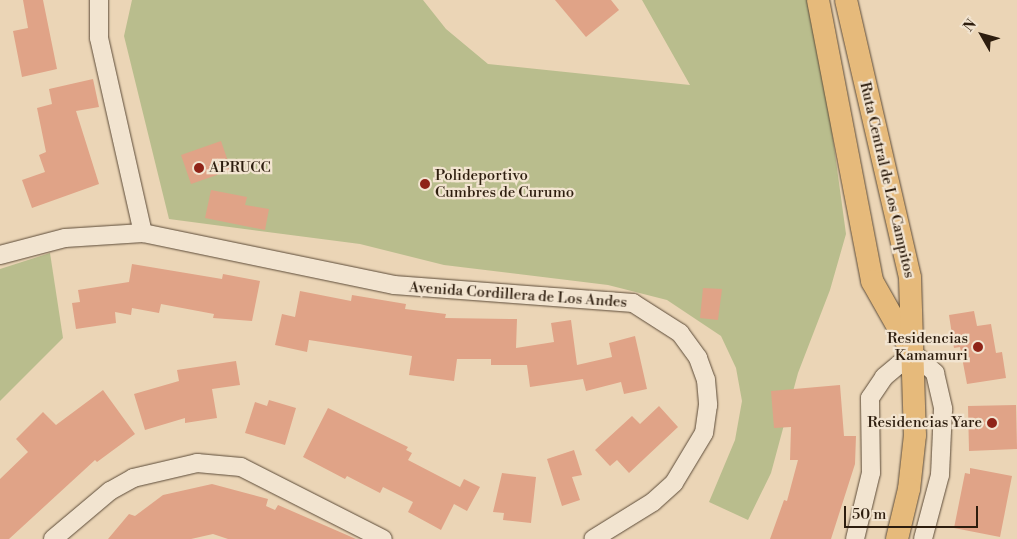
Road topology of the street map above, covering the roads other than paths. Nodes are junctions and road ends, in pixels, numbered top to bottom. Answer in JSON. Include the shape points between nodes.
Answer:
{"nodes":[{"id":1,"x":99,"y":0,"type":"edge"},
{"id":2,"x":818,"y":0,"type":"edge"},
{"id":3,"x":846,"y":0,"type":"edge"},
{"id":4,"x":143,"y":234,"type":"junction"},
{"id":5,"x":0,"y":255,"type":"edge"},
{"id":6,"x":913,"y":353,"type":"junction"},
{"id":7,"x":53,"y":539,"type":"edge"},
{"id":8,"x":383,"y":539,"type":"edge"},
{"id":9,"x":593,"y":539,"type":"edge"},
{"id":10,"x":855,"y":539,"type":"edge"},
{"id":11,"x":897,"y":539,"type":"edge"},
{"id":12,"x":923,"y":539,"type":"edge"}],
"edges":[{"from":1,"to":4,"type":"street","via":[[99,38]]},
{"from":2,"to":6,"type":"main road","name":"Ruta Central de Los Campitos","via":[[872,281]]},
{"from":3,"to":6,"type":"main road","name":"Ruta Central de Los Campitos","via":[[910,278]]},
{"from":4,"to":5,"type":"street","name":"Avenida Cordillera de Los Andes","via":[[65,238]]},
{"from":4,"to":9,"type":"street","name":"Avenida Cordillera de Los Andes","via":[[394,285],[608,298],[633,303],[658,316],[680,333],[698,358],[706,380],[708,405],[704,434],[674,483],[653,502]]},
{"from":6,"to":10,"type":"street","via":[[884,377],[870,398],[871,473]]},
{"from":6,"to":11,"type":"main road","via":[[913,458]]},
{"from":6,"to":12,"type":"street","via":[[935,373],[943,409],[940,475]]},
{"from":7,"to":8,"type":"street","via":[[110,491],[133,478],[176,465],[220,463],[241,467]]}]}
